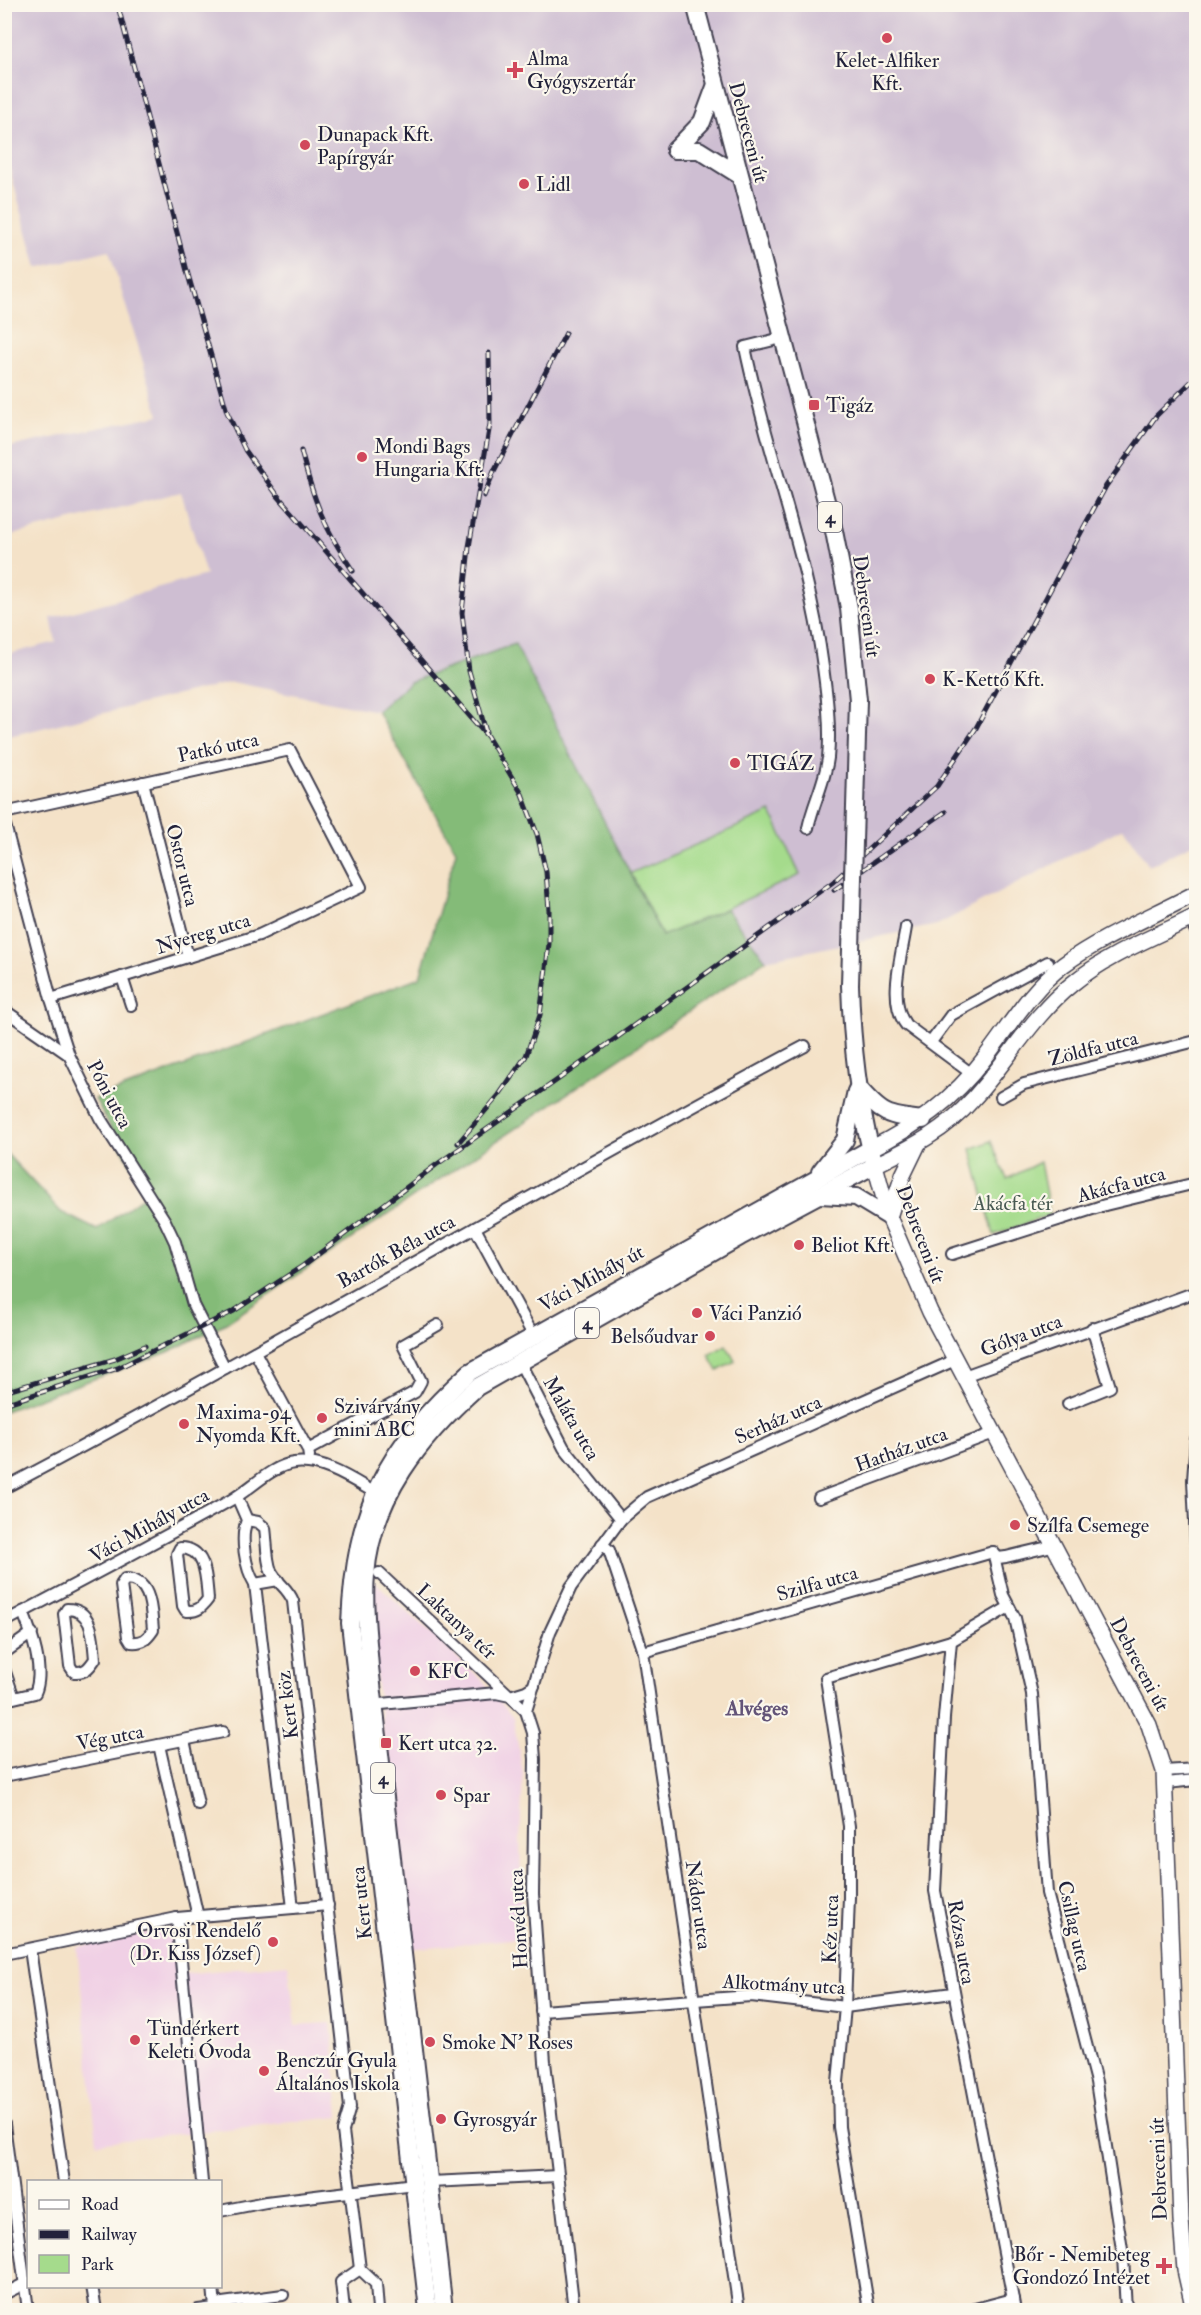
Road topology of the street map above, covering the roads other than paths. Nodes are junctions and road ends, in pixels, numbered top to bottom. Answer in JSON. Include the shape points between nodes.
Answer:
{"nodes":[{"id":1,"x":695,"y":4,"type":"edge"},
{"id":2,"x":715,"y":87,"type":"junction"},
{"id":3,"x":739,"y":175,"type":"junction"},
{"id":4,"x":783,"y":339,"type":"junction"},
{"id":5,"x":143,"y":782,"type":"junction"},
{"id":6,"x":4,"y":813,"type":"edge"},
{"id":7,"x":4,"y":821,"type":"edge"},
{"id":8,"x":808,"y":828,"type":"dead end"},
{"id":9,"x":361,"y":886,"type":"joint"},
{"id":10,"x":1197,"y":893,"type":"edge"},
{"id":11,"x":1194,"y":922,"type":"edge"},
{"id":12,"x":906,"y":927,"type":"dead end"},
{"id":13,"x":188,"y":957,"type":"junction"},
{"id":14,"x":1048,"y":962,"type":"dead end"},
{"id":15,"x":122,"y":977,"type":"junction"},
{"id":16,"x":51,"y":999,"type":"junction"},
{"id":17,"x":131,"y":1005,"type":"dead end"},
{"id":18,"x":4,"y":1010,"type":"edge"},
{"id":19,"x":1197,"y":1041,"type":"edge"},
{"id":20,"x":931,"y":1042,"type":"junction"},
{"id":21,"x":805,"y":1046,"type":"dead end"},
{"id":22,"x":69,"y":1055,"type":"junction"},
{"id":23,"x":972,"y":1074,"type":"junction"},
{"id":24,"x":857,"y":1087,"type":"junction"},
{"id":25,"x":1001,"y":1097,"type":"dead end"},
{"id":26,"x":923,"y":1120,"type":"junction"},
{"id":27,"x":918,"y":1144,"type":"junction"},
{"id":28,"x":873,"y":1157,"type":"junction"},
{"id":29,"x":1197,"y":1183,"type":"edge"},
{"id":30,"x":814,"y":1187,"type":"junction"},
{"id":31,"x":889,"y":1217,"type":"junction"},
{"id":32,"x":475,"y":1228,"type":"junction"},
{"id":33,"x":952,"y":1254,"type":"dead end"},
{"id":34,"x":1197,"y":1292,"type":"edge"},
{"id":35,"x":438,"y":1325,"type":"dead end"},
{"id":36,"x":1092,"y":1328,"type":"junction"},
{"id":37,"x":532,"y":1335,"type":"junction"},
{"id":38,"x":255,"y":1352,"type":"junction"},
{"id":39,"x":954,"y":1360,"type":"junction"},
{"id":40,"x":519,"y":1361,"type":"junction"},
{"id":41,"x":225,"y":1368,"type":"junction"},
{"id":42,"x":964,"y":1376,"type":"junction"},
{"id":43,"x":1068,"y":1404,"type":"dead end"},
{"id":44,"x":994,"y":1433,"type":"junction"},
{"id":45,"x":1197,"y":1439,"type":"edge"},
{"id":46,"x":308,"y":1450,"type":"junction"},
{"id":47,"x":310,"y":1463,"type":"junction"},
{"id":48,"x":4,"y":1488,"type":"edge"},
{"id":49,"x":380,"y":1496,"type":"junction"},
{"id":50,"x":237,"y":1497,"type":"junction"},
{"id":51,"x":819,"y":1498,"type":"dead end"},
{"id":52,"x":621,"y":1518,"type":"junction"},
{"id":53,"x":247,"y":1520,"type":"junction"},
{"id":54,"x":173,"y":1532,"type":"junction"},
{"id":55,"x":1050,"y":1543,"type":"junction"},
{"id":56,"x":602,"y":1544,"type":"junction"},
{"id":57,"x":1197,"y":1544,"type":"edge"},
{"id":58,"x":180,"y":1548,"type":"junction"},
{"id":59,"x":996,"y":1555,"type":"junction"},
{"id":60,"x":117,"y":1563,"type":"junction"},
{"id":61,"x":379,"y":1573,"type":"dead end"},
{"id":62,"x":125,"y":1579,"type":"junction"},
{"id":63,"x":278,"y":1580,"type":"junction"},
{"id":64,"x":255,"y":1584,"type":"junction"},
{"id":65,"x":60,"y":1593,"type":"junction"},
{"id":66,"x":1009,"y":1607,"type":"junction"},
{"id":67,"x":68,"y":1609,"type":"junction"},
{"id":68,"x":23,"y":1612,"type":"junction"},
{"id":69,"x":4,"y":1622,"type":"edge"},
{"id":70,"x":32,"y":1633,"type":"junction"},
{"id":71,"x":951,"y":1641,"type":"junction"},
{"id":72,"x":643,"y":1652,"type":"junction"},
{"id":73,"x":4,"y":1653,"type":"edge"},
{"id":74,"x":4,"y":1669,"type":"edge"},
{"id":75,"x":534,"y":1686,"type":"junction"},
{"id":76,"x":510,"y":1696,"type":"junction"},
{"id":77,"x":366,"y":1706,"type":"junction"},
{"id":78,"x":526,"y":1711,"type":"junction"},
{"id":79,"x":223,"y":1732,"type":"dead end"},
{"id":80,"x":184,"y":1740,"type":"junction"},
{"id":81,"x":159,"y":1745,"type":"junction"},
{"id":82,"x":1197,"y":1769,"type":"edge"},
{"id":83,"x":4,"y":1776,"type":"edge"},
{"id":84,"x":1165,"y":1777,"type":"junction"},
{"id":85,"x":1197,"y":1780,"type":"edge"},
{"id":86,"x":198,"y":1804,"type":"dead end"},
{"id":87,"x":328,"y":1905,"type":"junction"},
{"id":88,"x":293,"y":1908,"type":"junction"},
{"id":89,"x":198,"y":1917,"type":"junction"},
{"id":90,"x":177,"y":1918,"type":"junction"},
{"id":91,"x":30,"y":1948,"type":"junction"},
{"id":92,"x":4,"y":1954,"type":"edge"},
{"id":93,"x":952,"y":1993,"type":"junction"},
{"id":94,"x":694,"y":1998,"type":"junction"},
{"id":95,"x":845,"y":2007,"type":"junction"},
{"id":96,"x":541,"y":2011,"type":"junction"},
{"id":97,"x":4,"y":2124,"type":"edge"},
{"id":98,"x":558,"y":2176,"type":"junction"},
{"id":99,"x":64,"y":2180,"type":"edge"},
{"id":100,"x":202,"y":2180,"type":"edge"},
{"id":101,"x":422,"y":2183,"type":"junction"},
{"id":102,"x":350,"y":2192,"type":"junction"},
{"id":103,"x":222,"y":2211,"type":"edge"},
{"id":104,"x":360,"y":2269,"type":"junction"},
{"id":105,"x":1191,"y":2270,"type":"edge"},
{"id":106,"x":26,"y":2283,"type":"edge"},
{"id":107,"x":93,"y":2288,"type":"edge"},
{"id":108,"x":213,"y":2288,"type":"edge"},
{"id":109,"x":4,"y":2294,"type":"edge"},
{"id":110,"x":283,"y":2295,"type":"dead end"},
{"id":111,"x":215,"y":2304,"type":"junction"},
{"id":112,"x":1014,"y":2305,"type":"edge"},
{"id":113,"x":28,"y":2310,"type":"edge"},
{"id":114,"x":96,"y":2310,"type":"edge"},
{"id":115,"x":198,"y":2310,"type":"edge"},
{"id":116,"x":344,"y":2310,"type":"edge"},
{"id":117,"x":378,"y":2310,"type":"edge"},
{"id":118,"x":428,"y":2310,"type":"edge"},
{"id":119,"x":444,"y":2310,"type":"edge"},
{"id":120,"x":574,"y":2310,"type":"edge"},
{"id":121,"x":739,"y":2310,"type":"edge"},
{"id":122,"x":868,"y":2310,"type":"edge"},
{"id":123,"x":971,"y":2310,"type":"edge"},
{"id":124,"x":1126,"y":2310,"type":"edge"},
{"id":125,"x":1194,"y":2310,"type":"edge"}],
"edges":[{"from":1,"to":2,"type":"main road","name":"Debreceni út","number":"4"},
{"from":2,"to":3,"type":"main road","name":"Debreceni út","number":"4"},
{"from":2,"to":3,"type":"main road","via":[[702,122],[675,150],[699,150]]},
{"from":3,"to":4,"type":"main road","name":"Debreceni út","number":"4"},
{"from":4,"to":8,"type":"street","via":[[745,347],[818,626],[827,696],[828,758]]},
{"from":4,"to":24,"type":"main road","name":"Debreceni út","number":"4","bridge":true,"via":[[844,580],[858,700],[850,984]]},
{"from":5,"to":6,"type":"street","name":"Patkó utca"},
{"from":5,"to":9,"type":"street","name":"Patkó utca","via":[[290,750]]},
{"from":5,"to":13,"type":"street","name":"Ostor utca"},
{"from":7,"to":16,"type":"street","name":"Póni utca"},
{"from":9,"to":13,"type":"street","name":"Nyereg utca","via":[[259,935]]},
{"from":10,"to":23,"type":"street","via":[[1063,965],[1032,994]]},
{"from":11,"to":27,"type":"street","via":[[1116,956],[1072,983],[1041,1013],[966,1107]]},
{"from":12,"to":20,"type":"street","via":[[897,999],[899,1016]]},
{"from":13,"to":15,"type":"street","name":"Nyereg utca"},
{"from":14,"to":20,"type":"street","via":[[951,1015]]},
{"from":15,"to":16,"type":"street","name":"Nyereg utca"},
{"from":15,"to":17,"type":"street"},
{"from":16,"to":22,"type":"street","name":"Póni utca"},
{"from":18,"to":22,"type":"street"},
{"from":19,"to":25,"type":"street","name":"Zöldfa utca","via":[[1024,1084]]},
{"from":20,"to":23,"type":"street"},
{"from":21,"to":32,"type":"street","name":"Bartók Béla utca"},
{"from":22,"to":41,"type":"street","name":"Póni utca","via":[[100,1118],[165,1221],[193,1305]]},
{"from":23,"to":26,"type":"street"},
{"from":24,"to":26,"type":"main road","via":[[877,1109],[894,1117]]},
{"from":24,"to":28,"type":"main road","name":"Debreceni út","number":"4"},
{"from":24,"to":30,"type":"main road","name":"Debreceni út","number":"4","via":[[845,1140]]},
{"from":26,"to":28,"type":"street"},
{"from":27,"to":28,"type":"street"},
{"from":27,"to":31,"type":"street"},
{"from":28,"to":30,"type":"main road","name":"Váci Mihály út","number":"4"},
{"from":28,"to":31,"type":"street","name":"Debreceni út"},
{"from":29,"to":33,"type":"street","name":"Akácfa utca","via":[[1105,1205]]},
{"from":30,"to":31,"type":"main road","via":[[856,1197]]},
{"from":30,"to":37,"type":"main road","name":"Váci Mihály út","number":"4"},
{"from":30,"to":40,"type":"main road","name":"Váci Mihály út","number":"4"},
{"from":31,"to":39,"type":"street","name":"Debreceni út"},
{"from":32,"to":37,"type":"street"},
{"from":32,"to":38,"type":"street","name":"Bartók Béla utca"},
{"from":34,"to":36,"type":"street","name":"Gólya utca"},
{"from":35,"to":46,"type":"street","via":[[403,1345],[421,1381],[415,1392]]},
{"from":36,"to":42,"type":"street","name":"Gólya utca"},
{"from":36,"to":43,"type":"street","name":"Gólya utca","via":[[1110,1387]]},
{"from":37,"to":49,"type":"main road","name":"Váci Mihály út","number":"4","via":[[470,1372],[435,1403],[403,1441]]},
{"from":38,"to":41,"type":"street","name":"Bartók Béla utca"},
{"from":38,"to":46,"type":"street"},
{"from":39,"to":42,"type":"street","name":"Debreceni út"},
{"from":39,"to":52,"type":"street","name":"Serház utca","via":[[647,1497]]},
{"from":40,"to":49,"type":"main road","name":"Váci Mihály út","number":"4","via":[[477,1387],[440,1419]]},
{"from":40,"to":52,"type":"street","name":"Maláta utca","via":[[564,1448]]},
{"from":41,"to":48,"type":"street","name":"Bartók Béla utca"},
{"from":42,"to":44,"type":"street","name":"Debreceni út"},
{"from":44,"to":51,"type":"street","name":"Hatház utca"},
{"from":44,"to":55,"type":"street","name":"Debreceni út"},
{"from":45,"to":57,"type":"street","via":[[1193,1480]]},
{"from":46,"to":47,"type":"street"},
{"from":47,"to":49,"type":"street","name":"Váci Mihály utca","via":[[326,1467]]},
{"from":47,"to":50,"type":"street","name":"Váci Mihály utca","via":[[279,1468]]},
{"from":49,"to":77,"type":"main road","name":"Kert utca","number":"4","via":[[366,1575]]},
{"from":50,"to":53,"type":"street","name":"Kert köz"},
{"from":50,"to":54,"type":"street","name":"Váci Mihály utca"},
{"from":52,"to":56,"type":"street"},
{"from":53,"to":63,"type":"street","name":"Kert köz","via":[[265,1528],[271,1570]]},
{"from":53,"to":64,"type":"street","name":"Kert köz","via":[[244,1528],[249,1574]]},
{"from":54,"to":58,"type":"street"},
{"from":54,"to":60,"type":"street","name":"Váci Mihály utca"},
{"from":55,"to":59,"type":"street","name":"Szilfa utca"},
{"from":55,"to":84,"type":"street","name":"Debreceni út","via":[[1149,1725]]},
{"from":56,"to":72,"type":"street","name":"Nádor utca","via":[[609,1550]]},
{"from":56,"to":75,"type":"street","via":[[571,1587],[550,1632]]},
{"from":58,"to":58,"type":"street","via":[[177,1554],[183,1606],[193,1612],[208,1599],[204,1563],[193,1550]]},
{"from":59,"to":66,"type":"street","name":"Csillag utca"},
{"from":59,"to":72,"type":"street","name":"Szilfa utca"},
{"from":60,"to":62,"type":"street"},
{"from":60,"to":65,"type":"street","name":"Váci Mihály utca"},
{"from":61,"to":76,"type":"street","name":"Laktanya tér"},
{"from":62,"to":62,"type":"street","via":[[122,1585],[128,1637],[138,1643],[153,1630],[149,1594],[138,1581]]},
{"from":63,"to":64,"type":"street"},
{"from":63,"to":87,"type":"street","name":"Kert köz","via":[[289,1590],[293,1601]]},
{"from":64,"to":88,"type":"street","name":"Kert köz"},
{"from":65,"to":67,"type":"street"},
{"from":65,"to":68,"type":"street","name":"Váci Mihály utca"},
{"from":66,"to":71,"type":"street"},
{"from":66,"to":124,"type":"street","name":"Csillag utca","via":[[1016,1618],[1032,1694],[1047,1893],[1096,2082],[1123,2256]]},
{"from":67,"to":67,"type":"street","via":[[64,1614],[70,1666],[80,1673],[88,1670],[95,1659],[91,1624],[80,1611]]},
{"from":68,"to":69,"type":"street","name":"Váci Mihály utca"},
{"from":68,"to":70,"type":"street"},
{"from":70,"to":73,"type":"street"},
{"from":70,"to":74,"type":"street","via":[[40,1683],[35,1693],[14,1698]]},
{"from":71,"to":93,"type":"street","name":"Rózsa utca","via":[[934,1891]]},
{"from":71,"to":95,"type":"street","name":"Kéz utca","via":[[826,1678],[849,1826]]},
{"from":72,"to":94,"type":"street","name":"Nádor utca"},
{"from":75,"to":76,"type":"street"},
{"from":75,"to":78,"type":"street"},
{"from":76,"to":77,"type":"street","via":[[496,1693]]},
{"from":76,"to":78,"type":"street","name":"Laktanya tér"},
{"from":77,"to":101,"type":"main road","name":"Kert utca","number":"4"},
{"from":78,"to":96,"type":"street","name":"Honvéd utca","via":[[535,1759],[533,1894]]},
{"from":79,"to":80,"type":"street","name":"Vég utca"},
{"from":80,"to":81,"type":"street","name":"Vég utca"},
{"from":80,"to":86,"type":"street"},
{"from":81,"to":83,"type":"street","name":"Vég utca"},
{"from":81,"to":89,"type":"street"},
{"from":82,"to":84,"type":"street"},
{"from":84,"to":85,"type":"street"},
{"from":84,"to":105,"type":"street","name":"Debreceni út","via":[[1181,2220]]},
{"from":87,"to":88,"type":"street"},
{"from":87,"to":102,"type":"street","name":"Kert köz","via":[[350,2107],[343,2132]]},
{"from":88,"to":89,"type":"street"},
{"from":89,"to":90,"type":"street"},
{"from":90,"to":91,"type":"street"},
{"from":90,"to":100,"type":"street"},
{"from":91,"to":92,"type":"street"},
{"from":91,"to":99,"type":"street"},
{"from":93,"to":95,"type":"street","name":"Alkotmány utca"},
{"from":93,"to":112,"type":"street","name":"Rózsa utca"},
{"from":94,"to":95,"type":"street","name":"Alkotmány utca","via":[[751,1996]]},
{"from":94,"to":96,"type":"street","name":"Alkotmány utca"},
{"from":94,"to":121,"type":"street","name":"Nádor utca"},
{"from":95,"to":122,"type":"street","name":"Kéz utca","via":[[838,2082],[839,2127]]},
{"from":96,"to":98,"type":"street","name":"Honvéd utca"},
{"from":97,"to":106,"type":"street"},
{"from":98,"to":101,"type":"street"},
{"from":98,"to":120,"type":"street","name":"Honvéd utca"},
{"from":101,"to":102,"type":"street"},
{"from":101,"to":118,"type":"main road","name":"Kert utca","number":"4"},
{"from":101,"to":119,"type":"main road","name":"Kert utca","number":"4"},
{"from":102,"to":103,"type":"street"},
{"from":102,"to":104,"type":"street","name":"Kert köz"},
{"from":104,"to":116,"type":"street","via":[[341,2282]]},
{"from":104,"to":117,"type":"street","via":[[376,2284]]},
{"from":105,"to":125,"type":"street","name":"Debreceni út"},
{"from":106,"to":109,"type":"street"},
{"from":106,"to":113,"type":"street"},
{"from":107,"to":114,"type":"street"},
{"from":108,"to":111,"type":"street"},
{"from":110,"to":111,"type":"street"},
{"from":111,"to":115,"type":"street","via":[[215,2308]]},
{"from":112,"to":123,"type":"street"}]}
